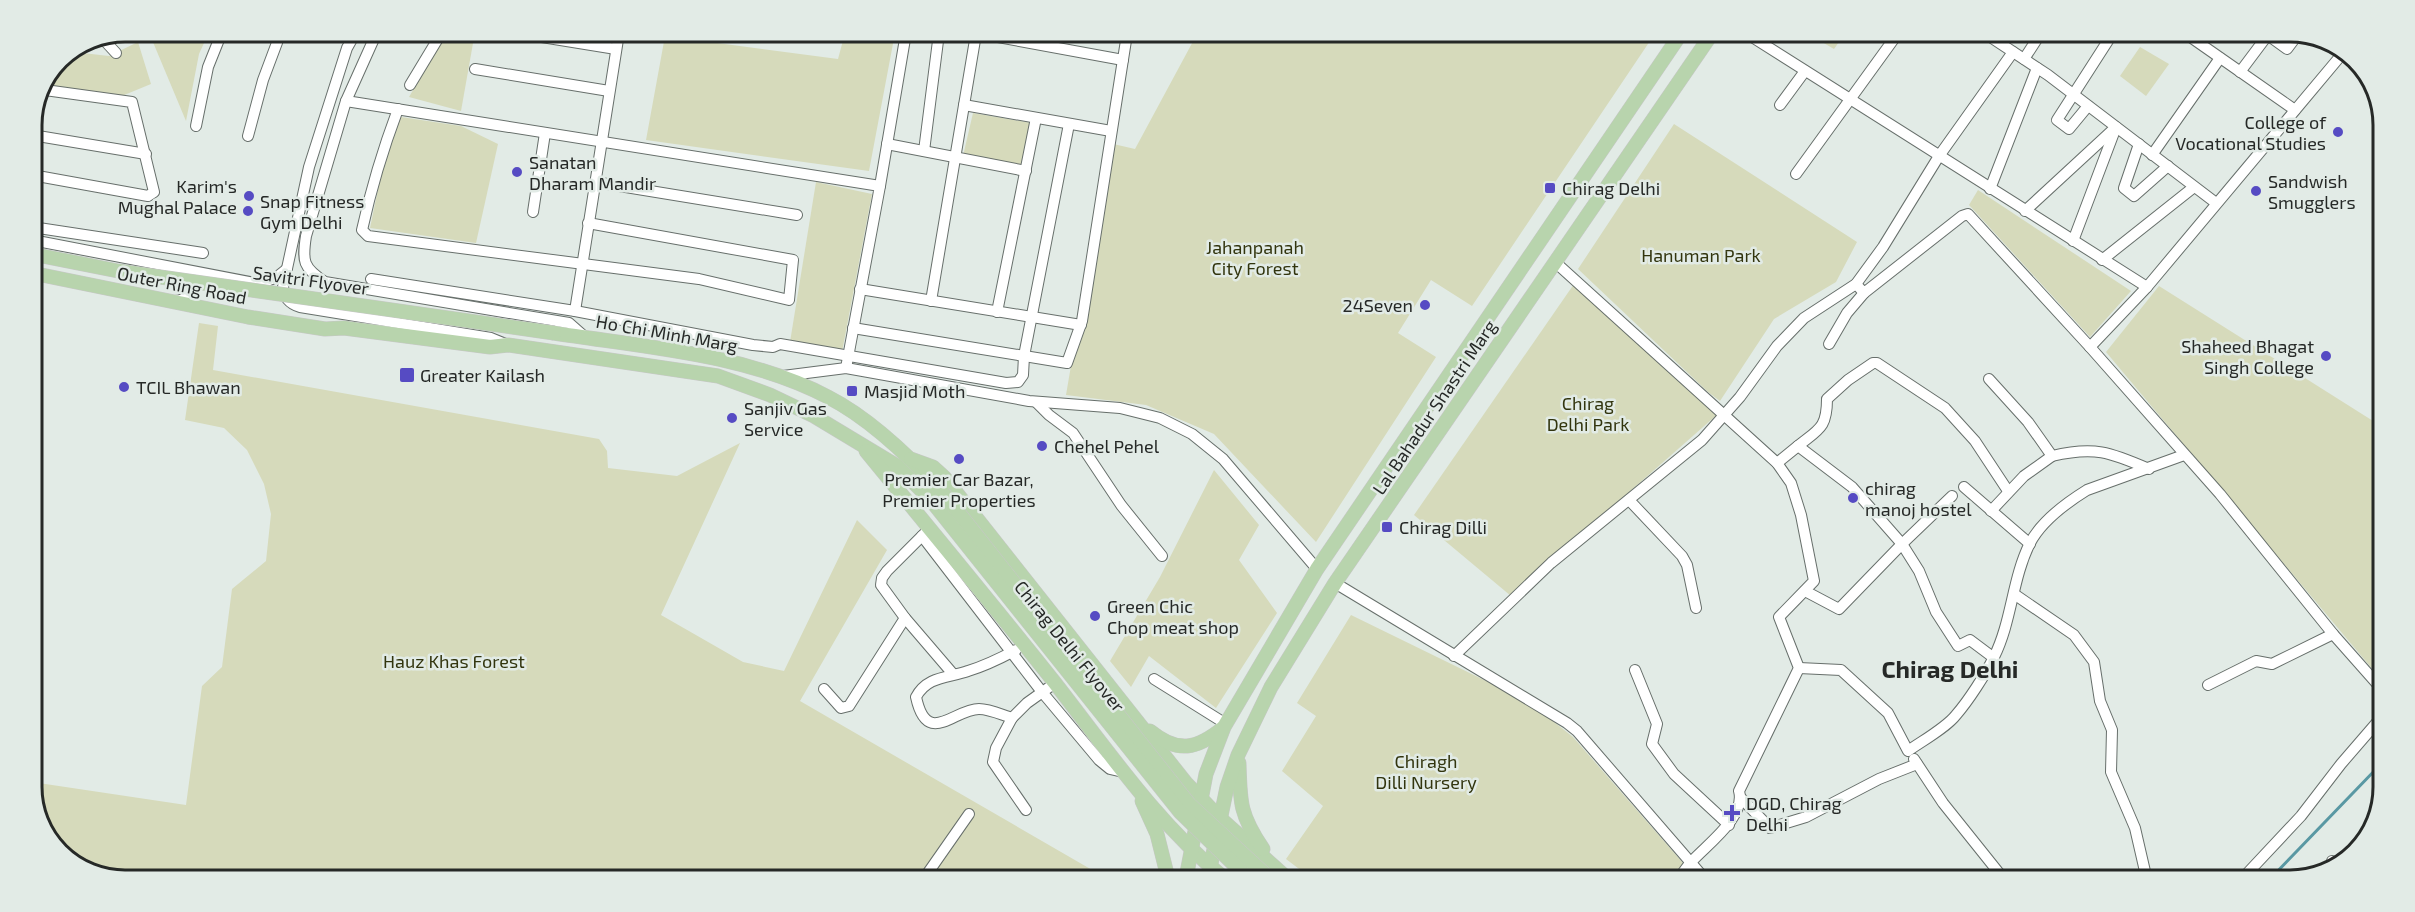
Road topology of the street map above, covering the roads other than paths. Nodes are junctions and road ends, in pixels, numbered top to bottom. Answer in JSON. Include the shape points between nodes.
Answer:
{"nodes":[{"id":1,"x":218,"y":42,"type":"edge"},
{"id":2,"x":277,"y":42,"type":"edge"},
{"id":3,"x":350,"y":42,"type":"edge"},
{"id":4,"x":372,"y":42,"type":"edge"},
{"id":5,"x":436,"y":42,"type":"edge"},
{"id":6,"x":573,"y":42,"type":"edge"},
{"id":7,"x":617,"y":42,"type":"edge"},
{"id":8,"x":904,"y":42,"type":"edge"},
{"id":9,"x":938,"y":42,"type":"edge"},
{"id":10,"x":974,"y":42,"type":"edge"},
{"id":11,"x":1025,"y":42,"type":"edge"},
{"id":12,"x":1125,"y":42,"type":"edge"},
{"id":13,"x":1675,"y":42,"type":"edge"},
{"id":14,"x":1706,"y":42,"type":"edge"},
{"id":15,"x":1760,"y":42,"type":"edge"},
{"id":16,"x":1892,"y":42,"type":"edge"},
{"id":17,"x":1998,"y":42,"type":"edge"},
{"id":18,"x":2035,"y":42,"type":"edge"},
{"id":19,"x":2107,"y":42,"type":"edge"},
{"id":20,"x":2197,"y":42,"type":"edge"},
{"id":21,"x":2263,"y":42,"type":"edge"},
{"id":22,"x":2277,"y":42,"type":"edge"},
{"id":23,"x":2292,"y":42,"type":"edge"},
{"id":24,"x":108,"y":44,"type":"edge"},
{"id":25,"x":616,"y":49,"type":"junction"},
{"id":26,"x":116,"y":52,"type":"dead end"},
{"id":27,"x":2013,"y":52,"type":"junction"},
{"id":28,"x":2220,"y":58,"type":"junction"},
{"id":29,"x":2339,"y":58,"type":"edge"},
{"id":30,"x":2024,"y":59,"type":"junction"},
{"id":31,"x":1122,"y":60,"type":"junction"},
{"id":32,"x":2037,"y":68,"type":"junction"},
{"id":33,"x":475,"y":69,"type":"dead end"},
{"id":34,"x":1805,"y":70,"type":"junction"},
{"id":35,"x":2240,"y":72,"type":"junction"},
{"id":36,"x":410,"y":85,"type":"dead end"},
{"id":37,"x":49,"y":91,"type":"edge"},
{"id":38,"x":609,"y":91,"type":"junction"},
{"id":39,"x":2073,"y":94,"type":"junction"},
{"id":40,"x":1850,"y":99,"type":"junction"},
{"id":41,"x":346,"y":100,"type":"junction"},
{"id":42,"x":964,"y":105,"type":"junction"},
{"id":43,"x":1780,"y":105,"type":"dead end"},
{"id":44,"x":2088,"y":106,"type":"junction"},
{"id":45,"x":398,"y":109,"type":"junction"},
{"id":46,"x":2295,"y":110,"type":"junction"},
{"id":47,"x":1036,"y":118,"type":"junction"},
{"id":48,"x":1069,"y":124,"type":"junction"},
{"id":49,"x":196,"y":126,"type":"dead end"},
{"id":50,"x":2116,"y":127,"type":"junction"},
{"id":51,"x":1112,"y":131,"type":"junction"},
{"id":52,"x":545,"y":133,"type":"junction"},
{"id":53,"x":248,"y":136,"type":"dead end"},
{"id":54,"x":42,"y":137,"type":"edge"},
{"id":55,"x":601,"y":143,"type":"junction"},
{"id":56,"x":887,"y":144,"type":"junction"},
{"id":57,"x":2139,"y":144,"type":"junction"},
{"id":58,"x":924,"y":151,"type":"junction"},
{"id":59,"x":146,"y":154,"type":"junction"},
{"id":60,"x":2152,"y":155,"type":"junction"},
{"id":61,"x":1938,"y":156,"type":"junction"},
{"id":62,"x":955,"y":158,"type":"junction"},
{"id":63,"x":2168,"y":166,"type":"junction"},
{"id":64,"x":1026,"y":171,"type":"junction"},
{"id":65,"x":1796,"y":174,"type":"dead end"},
{"id":66,"x":42,"y":177,"type":"edge"},
{"id":67,"x":595,"y":182,"type":"junction"},
{"id":68,"x":880,"y":186,"type":"junction"},
{"id":69,"x":2194,"y":187,"type":"junction"},
{"id":70,"x":1990,"y":189,"type":"junction"},
{"id":71,"x":2216,"y":203,"type":"junction"},
{"id":72,"x":2025,"y":211,"type":"junction"},
{"id":73,"x":533,"y":212,"type":"dead end"},
{"id":74,"x":797,"y":215,"type":"dead end"},
{"id":75,"x":588,"y":223,"type":"junction"},
{"id":76,"x":42,"y":229,"type":"edge"},
{"id":77,"x":2073,"y":241,"type":"junction"},
{"id":78,"x":42,"y":242,"type":"edge"},
{"id":79,"x":203,"y":253,"type":"dead end"},
{"id":80,"x":42,"y":256,"type":"edge"},
{"id":81,"x":2102,"y":260,"type":"junction"},
{"id":82,"x":1555,"y":262,"type":"junction"},
{"id":83,"x":582,"y":263,"type":"junction"},
{"id":84,"x":182,"y":269,"type":"junction"},
{"id":85,"x":287,"y":269,"type":"junction"},
{"id":86,"x":42,"y":275,"type":"edge"},
{"id":87,"x":371,"y":279,"type":"dead end"},
{"id":88,"x":2146,"y":287,"type":"junction"},
{"id":89,"x":861,"y":289,"type":"junction"},
{"id":90,"x":1860,"y":289,"type":"junction"},
{"id":91,"x":385,"y":292,"type":"junction"},
{"id":92,"x":931,"y":301,"type":"junction"},
{"id":93,"x":172,"y":302,"type":"junction"},
{"id":94,"x":575,"y":311,"type":"junction"},
{"id":95,"x":997,"y":312,"type":"junction"},
{"id":96,"x":1032,"y":318,"type":"junction"},
{"id":97,"x":378,"y":320,"type":"junction"},
{"id":98,"x":1081,"y":325,"type":"junction"},
{"id":99,"x":853,"y":328,"type":"junction"},
{"id":100,"x":325,"y":329,"type":"joint"},
{"id":101,"x":586,"y":338,"type":"junction"},
{"id":102,"x":1829,"y":344,"type":"dead end"},
{"id":103,"x":508,"y":345,"type":"junction"},
{"id":104,"x":2090,"y":347,"type":"junction"},
{"id":105,"x":848,"y":354,"type":"junction"},
{"id":106,"x":1024,"y":356,"type":"junction"},
{"id":107,"x":846,"y":368,"type":"junction"},
{"id":108,"x":779,"y":376,"type":"junction"},
{"id":109,"x":1989,"y":379,"type":"dead end"},
{"id":110,"x":1036,"y":402,"type":"junction"},
{"id":111,"x":1724,"y":415,"type":"junction"},
{"id":112,"x":859,"y":442,"type":"junction"},
{"id":113,"x":1798,"y":446,"type":"junction"},
{"id":114,"x":2184,"y":455,"type":"junction"},
{"id":115,"x":2052,"y":456,"type":"junction"},
{"id":116,"x":911,"y":459,"type":"junction"},
{"id":117,"x":1777,"y":463,"type":"junction"},
{"id":118,"x":2149,"y":469,"type":"junction"},
{"id":119,"x":1964,"y":487,"type":"dead end"},
{"id":120,"x":2008,"y":491,"type":"junction"},
{"id":121,"x":1952,"y":496,"type":"dead end"},
{"id":122,"x":1629,"y":500,"type":"junction"},
{"id":123,"x":1991,"y":511,"type":"junction"},
{"id":124,"x":926,"y":532,"type":"junction"},
{"id":125,"x":1902,"y":544,"type":"junction"},
{"id":126,"x":2030,"y":544,"type":"junction"},
{"id":127,"x":1162,"y":556,"type":"dead end"},
{"id":128,"x":1317,"y":569,"type":"junction"},
{"id":129,"x":1335,"y":583,"type":"junction"},
{"id":130,"x":1805,"y":591,"type":"junction"},
{"id":131,"x":2014,"y":594,"type":"junction"},
{"id":132,"x":1696,"y":608,"type":"dead end"},
{"id":133,"x":905,"y":618,"type":"junction"},
{"id":134,"x":2332,"y":634,"type":"junction"},
{"id":135,"x":1018,"y":649,"type":"junction"},
{"id":136,"x":1454,"y":656,"type":"junction"},
{"id":137,"x":1994,"y":658,"type":"junction"},
{"id":138,"x":1088,"y":661,"type":"junction"},
{"id":139,"x":1800,"y":668,"type":"junction"},
{"id":140,"x":1635,"y":670,"type":"dead end"},
{"id":141,"x":953,"y":674,"type":"junction"},
{"id":142,"x":1154,"y":679,"type":"dead end"},
{"id":143,"x":2373,"y":679,"type":"edge"},
{"id":144,"x":1055,"y":684,"type":"junction"},
{"id":145,"x":2208,"y":685,"type":"dead end"},
{"id":146,"x":824,"y":688,"type":"dead end"},
{"id":147,"x":1042,"y":692,"type":"junction"},
{"id":148,"x":1131,"y":713,"type":"junction"},
{"id":149,"x":1012,"y":718,"type":"junction"},
{"id":150,"x":1225,"y":726,"type":"junction"},
{"id":151,"x":2373,"y":727,"type":"edge"},
{"id":152,"x":1908,"y":751,"type":"junction"},
{"id":153,"x":1238,"y":755,"type":"junction"},
{"id":154,"x":1917,"y":764,"type":"junction"},
{"id":155,"x":1123,"y":772,"type":"junction"},
{"id":156,"x":1137,"y":790,"type":"junction"},
{"id":157,"x":1201,"y":798,"type":"junction"},
{"id":158,"x":1741,"y":798,"type":"junction"},
{"id":159,"x":1026,"y":810,"type":"dead end"},
{"id":160,"x":969,"y":814,"type":"dead end"},
{"id":161,"x":1220,"y":818,"type":"junction"},
{"id":162,"x":1728,"y":825,"type":"junction"},
{"id":163,"x":1192,"y":849,"type":"junction"},
{"id":164,"x":1690,"y":862,"type":"junction"},
{"id":165,"x":930,"y":870,"type":"edge"},
{"id":166,"x":1165,"y":870,"type":"edge"},
{"id":167,"x":1188,"y":870,"type":"edge"},
{"id":168,"x":1208,"y":870,"type":"edge"},
{"id":169,"x":1210,"y":870,"type":"edge"},
{"id":170,"x":1240,"y":870,"type":"edge"},
{"id":171,"x":1268,"y":870,"type":"edge"},
{"id":172,"x":1269,"y":870,"type":"edge"},
{"id":173,"x":1270,"y":870,"type":"edge"},
{"id":174,"x":1684,"y":870,"type":"edge"},
{"id":175,"x":1697,"y":870,"type":"edge"},
{"id":176,"x":1997,"y":870,"type":"edge"},
{"id":177,"x":2145,"y":870,"type":"edge"},
{"id":178,"x":2250,"y":870,"type":"edge"}],
"edges":[{"from":1,"to":49,"type":"street","via":[[208,67]]},
{"from":2,"to":53,"type":"street"},
{"from":3,"to":85,"type":"street","via":[[309,167]]},
{"from":4,"to":41,"type":"street"},
{"from":5,"to":36,"type":"street"},
{"from":6,"to":25,"type":"street"},
{"from":7,"to":25,"type":"street"},
{"from":8,"to":56,"type":"street"},
{"from":9,"to":58,"type":"street"},
{"from":10,"to":42,"type":"street"},
{"from":11,"to":31,"type":"street"},
{"from":12,"to":31,"type":"street"},
{"from":13,"to":128,"type":"main road","name":"Lal Bahadur Shastri Marg"},
{"from":14,"to":82,"type":"main road","name":"Lal Bahadur Shastri Marg"},
{"from":15,"to":34,"type":"street"},
{"from":16,"to":40,"type":"street"},
{"from":17,"to":27,"type":"street"},
{"from":18,"to":30,"type":"street"},
{"from":19,"to":39,"type":"street"},
{"from":20,"to":28,"type":"street"},
{"from":21,"to":35,"type":"street"},
{"from":22,"to":23,"type":"street","via":[[2287,49]]},
{"from":24,"to":26,"type":"street"},
{"from":25,"to":38,"type":"street"},
{"from":27,"to":30,"type":"street"},
{"from":27,"to":61,"type":"street"},
{"from":28,"to":35,"type":"street"},
{"from":28,"to":60,"type":"street"},
{"from":29,"to":46,"type":"street"},
{"from":30,"to":32,"type":"street"},
{"from":31,"to":51,"type":"street"},
{"from":32,"to":39,"type":"street"},
{"from":32,"to":70,"type":"street"},
{"from":33,"to":38,"type":"street"},
{"from":34,"to":40,"type":"street"},
{"from":34,"to":43,"type":"street"},
{"from":35,"to":46,"type":"street"},
{"from":37,"to":59,"type":"street","via":[[132,102]]},
{"from":38,"to":55,"type":"street"},
{"from":39,"to":44,"type":"street"},
{"from":39,"to":44,"type":"street","via":[[2057,120],[2063,125],[2070,129]]},
{"from":40,"to":61,"type":"street"},
{"from":40,"to":65,"type":"street"},
{"from":41,"to":45,"type":"street"},
{"from":41,"to":91,"type":"street","name":"Ho Chi Minh Marg","via":[[303,256],[309,272],[325,282]]},
{"from":42,"to":47,"type":"street"},
{"from":42,"to":62,"type":"street"},
{"from":44,"to":50,"type":"street"},
{"from":45,"to":52,"type":"street"},
{"from":45,"to":83,"type":"street","via":[[375,173],[364,234]]},
{"from":46,"to":71,"type":"street"},
{"from":47,"to":48,"type":"street"},
{"from":47,"to":64,"type":"street"},
{"from":48,"to":51,"type":"street"},
{"from":48,"to":96,"type":"street"},
{"from":50,"to":57,"type":"street"},
{"from":50,"to":72,"type":"street"},
{"from":50,"to":77,"type":"street"},
{"from":51,"to":98,"type":"street"},
{"from":52,"to":55,"type":"street"},
{"from":52,"to":73,"type":"street"},
{"from":54,"to":59,"type":"street"},
{"from":55,"to":67,"type":"street"},
{"from":55,"to":68,"type":"street"},
{"from":56,"to":58,"type":"street"},
{"from":56,"to":68,"type":"street"},
{"from":57,"to":60,"type":"street"},
{"from":57,"to":63,"type":"street","via":[[2124,188],[2134,196]]},
{"from":58,"to":62,"type":"street"},
{"from":59,"to":66,"type":"street","via":[[154,192],[148,196]]},
{"from":60,"to":63,"type":"street"},
{"from":61,"to":70,"type":"street"},
{"from":61,"to":90,"type":"street"},
{"from":62,"to":64,"type":"street"},
{"from":62,"to":92,"type":"street"},
{"from":63,"to":69,"type":"street"},
{"from":64,"to":95,"type":"street"},
{"from":67,"to":74,"type":"street"},
{"from":67,"to":75,"type":"street"},
{"from":68,"to":89,"type":"street"},
{"from":69,"to":71,"type":"street"},
{"from":69,"to":81,"type":"street"},
{"from":70,"to":72,"type":"street"},
{"from":71,"to":88,"type":"street"},
{"from":72,"to":77,"type":"street"},
{"from":75,"to":83,"type":"street"},
{"from":75,"to":83,"type":"street","via":[[793,260],[789,300],[699,279]]},
{"from":76,"to":79,"type":"street"},
{"from":77,"to":81,"type":"street"},
{"from":78,"to":84,"type":"street"},
{"from":80,"to":101,"type":"main road","name":"Savitri Flyover","bridge":true,"via":[[118,271]]},
{"from":81,"to":88,"type":"street"},
{"from":82,"to":111,"type":"street"},
{"from":82,"to":129,"type":"main road","name":"Lal Bahadur Shastri Marg"},
{"from":83,"to":94,"type":"street"},
{"from":84,"to":85,"type":"street","via":[[260,284]]},
{"from":84,"to":93,"type":"street","via":[[189,274],[192,290],[187,297]]},
{"from":85,"to":97,"type":"street","name":"Ho Chi Minh Marg","via":[[283,287],[290,303]]},
{"from":86,"to":93,"type":"main road","name":"Outer Ring Road"},
{"from":87,"to":94,"type":"street"},
{"from":88,"to":104,"type":"street"},
{"from":89,"to":92,"type":"street"},
{"from":89,"to":99,"type":"street"},
{"from":90,"to":102,"type":"street"},
{"from":90,"to":104,"type":"street","via":[[1968,214]]},
{"from":90,"to":111,"type":"street","via":[[1804,318]]},
{"from":91,"to":97,"type":"street","via":[[373,295],[367,306]]},
{"from":91,"to":101,"type":"street","name":"Ho Chi Minh Marg","via":[[569,323]]},
{"from":92,"to":95,"type":"street"},
{"from":93,"to":100,"type":"main road","name":"Outer Ring Road"},
{"from":94,"to":105,"type":"street","via":[[753,345],[780,344]]},
{"from":95,"to":96,"type":"street"},
{"from":96,"to":98,"type":"street"},
{"from":96,"to":106,"type":"street"},
{"from":97,"to":103,"type":"street","name":"Ho Chi Minh Marg","via":[[491,338]]},
{"from":98,"to":106,"type":"street","via":[[1067,363]]},
{"from":99,"to":105,"type":"street"},
{"from":99,"to":106,"type":"street"},
{"from":100,"to":103,"type":"main road","name":"Ho Chi Minh Marg","via":[[344,328],[490,347]]},
{"from":101,"to":108,"type":"main road","name":"Ho Chi Minh Marg","via":[[714,359]]},
{"from":103,"to":112,"type":"main road","name":"Ho Chi Minh Marg","via":[[718,376],[788,404]]},
{"from":104,"to":114,"type":"street"},
{"from":105,"to":106,"type":"street","via":[[1006,383],[1018,382],[1023,375]]},
{"from":105,"to":107,"type":"street"},
{"from":107,"to":108,"type":"street"},
{"from":107,"to":110,"type":"street"},
{"from":108,"to":116,"type":"main road","name":"Ho Chi Minh Marg","via":[[851,410]]},
{"from":109,"to":115,"type":"street"},
{"from":110,"to":127,"type":"street","via":[[1073,433],[1121,505]]},
{"from":110,"to":128,"type":"street","via":[[1120,408],[1160,418],[1192,434],[1223,459]]},
{"from":111,"to":117,"type":"street"},
{"from":111,"to":122,"type":"street","via":[[1702,440]]},
{"from":112,"to":124,"type":"main road"},
{"from":112,"to":170,"type":"main road","name":"Chirag Delhi Flyover","bridge":true,"via":[[897,466],[930,499],[1180,812]]},
{"from":113,"to":117,"type":"street"},
{"from":113,"to":120,"type":"street","via":[[1823,425],[1827,399],[1859,371],[1877,363],[1945,408],[1975,441]]},
{"from":113,"to":125,"type":"street","via":[[1852,487]]},
{"from":114,"to":118,"type":"street"},
{"from":114,"to":134,"type":"street"},
{"from":115,"to":118,"type":"street","via":[[2078,450],[2102,452]]},
{"from":115,"to":120,"type":"street"},
{"from":116,"to":138,"type":"main road","via":[[933,467],[944,477]]},
{"from":116,"to":171,"type":"main road","name":"Chirag Delhi Flyover","bridge":true,"via":[[943,493],[1189,804]]},
{"from":117,"to":130,"type":"street","via":[[1791,483],[1801,515],[1814,581]]},
{"from":118,"to":126,"type":"street","via":[[2087,490],[2041,528]]},
{"from":119,"to":123,"type":"street"},
{"from":120,"to":123,"type":"street"},
{"from":121,"to":125,"type":"street"},
{"from":122,"to":132,"type":"street","via":[[1682,556]]},
{"from":122,"to":136,"type":"street","via":[[1551,563]]},
{"from":123,"to":126,"type":"street"},
{"from":124,"to":133,"type":"street","via":[[882,578],[885,592]]},
{"from":124,"to":135,"type":"main road"},
{"from":125,"to":130,"type":"street","via":[[1839,609]]},
{"from":125,"to":137,"type":"street","via":[[1958,646],[1970,640]]},
{"from":126,"to":131,"type":"street"},
{"from":128,"to":150,"type":"main road","name":"Lal Bahadur Shastri Marg"},
{"from":129,"to":136,"type":"street"},
{"from":129,"to":153,"type":"main road","name":"Lal Bahadur Shastri Marg","via":[[1271,687]]},
{"from":130,"to":139,"type":"street","via":[[1779,617]]},
{"from":131,"to":137,"type":"street"},
{"from":131,"to":177,"type":"street","via":[[2074,635],[2094,662],[2100,701],[2112,730],[2111,772],[2135,828]]},
{"from":133,"to":141,"type":"street"},
{"from":133,"to":146,"type":"street","via":[[849,706],[842,708]]},
{"from":134,"to":143,"type":"street"},
{"from":134,"to":145,"type":"street","via":[[2272,664],[2256,661]]},
{"from":135,"to":141,"type":"street","via":[[980,667]]},
{"from":135,"to":144,"type":"main road"},
{"from":135,"to":147,"type":"street"},
{"from":136,"to":164,"type":"street","via":[[1577,731]]},
{"from":137,"to":152,"type":"street","via":[[1956,716]]},
{"from":138,"to":144,"type":"main road","via":[[1092,677],[1084,689],[1071,693]]},
{"from":138,"to":148,"type":"main road"},
{"from":139,"to":152,"type":"street","via":[[1841,670],[1888,713]]},
{"from":139,"to":158,"type":"street","via":[[1739,791]]},
{"from":140,"to":162,"type":"street","via":[[1657,724],[1652,744],[1674,774]]},
{"from":141,"to":149,"type":"street","via":[[931,680],[915,697],[927,720],[945,723],[980,709]]},
{"from":142,"to":150,"type":"street"},
{"from":144,"to":147,"type":"street"},
{"from":144,"to":155,"type":"main road"},
{"from":147,"to":149,"type":"street"},
{"from":147,"to":155,"type":"street","via":[[1099,760],[1110,769]]},
{"from":148,"to":150,"type":"main road","via":[[1161,740],[1177,746],[1202,742]]},
{"from":148,"to":157,"type":"main road"},
{"from":149,"to":159,"type":"street","via":[[993,762]]},
{"from":150,"to":157,"type":"main road","name":"Lal Bahadur Shastri Marg"},
{"from":151,"to":178,"type":"street","via":[[2301,816]]},
{"from":152,"to":154,"type":"street"},
{"from":153,"to":161,"type":"main road","name":"Lal Bahadur Shastri Marg"},
{"from":153,"to":173,"type":"main road","via":[[1239,799],[1249,829]]},
{"from":154,"to":158,"type":"street","via":[[1806,817],[1770,828]]},
{"from":154,"to":176,"type":"street"},
{"from":155,"to":156,"type":"main road"},
{"from":156,"to":163,"type":"main road"},
{"from":156,"to":166,"type":"main road","via":[[1157,834]]},
{"from":157,"to":161,"type":"main road"},
{"from":157,"to":163,"type":"main road","name":"Lal Bahadur Shastri Marg"},
{"from":158,"to":162,"type":"street"},
{"from":160,"to":165,"type":"street"},
{"from":161,"to":169,"type":"main road","name":"Lal Bahadur Shastri Marg"},
{"from":161,"to":172,"type":"main road"},
{"from":162,"to":164,"type":"street"},
{"from":163,"to":167,"type":"main road","name":"Lal Bahadur Shastri Marg"},
{"from":163,"to":168,"type":"main road"},
{"from":164,"to":174,"type":"street"},
{"from":164,"to":175,"type":"street"}]}
